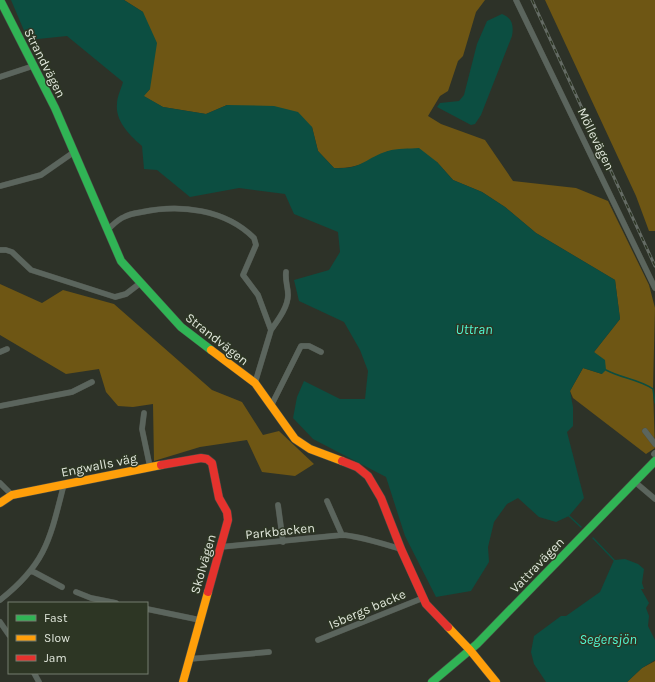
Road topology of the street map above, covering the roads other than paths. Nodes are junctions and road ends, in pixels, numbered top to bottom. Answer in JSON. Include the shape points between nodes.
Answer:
{"nodes":[{"id":1,"x":0,"y":0,"type":"edge"},
{"id":2,"x":516,"y":0,"type":"edge"},
{"id":3,"x":33,"y":66,"type":"junction"},
{"id":4,"x":0,"y":76,"type":"edge"},
{"id":5,"x":74,"y":152,"type":"junction"},
{"id":6,"x":0,"y":186,"type":"edge"},
{"id":7,"x":107,"y":230,"type":"junction"},
{"id":8,"x":0,"y":250,"type":"edge"},
{"id":9,"x":286,"y":272,"type":"dead end"},
{"id":10,"x":140,"y":284,"type":"junction"},
{"id":11,"x":655,"y":288,"type":"edge"},
{"id":12,"x":271,"y":330,"type":"junction"},
{"id":13,"x":7,"y":349,"type":"dead end"},
{"id":14,"x":0,"y":352,"type":"edge"},
{"id":15,"x":321,"y":352,"type":"dead end"},
{"id":16,"x":92,"y":382,"type":"dead end"},
{"id":17,"x":255,"y":383,"type":"junction"},
{"id":18,"x":0,"y":406,"type":"edge"},
{"id":19,"x":271,"y":406,"type":"junction"},
{"id":20,"x":144,"y":413,"type":"dead end"},
{"id":21,"x":645,"y":431,"type":"dead end"},
{"id":22,"x":655,"y":444,"type":"edge"},
{"id":23,"x":655,"y":456,"type":"edge"},
{"id":24,"x":204,"y":457,"type":"joint"},
{"id":25,"x":150,"y":467,"type":"junction"},
{"id":26,"x":635,"y":482,"type":"junction"},
{"id":27,"x":0,"y":483,"type":"edge"},
{"id":28,"x":64,"y":484,"type":"junction"},
{"id":29,"x":12,"y":495,"type":"junction"},
{"id":30,"x":655,"y":499,"type":"edge"},
{"id":31,"x":327,"y":501,"type":"dead end"},
{"id":32,"x":0,"y":503,"type":"edge"},
{"id":33,"x":278,"y":506,"type":"dead end"},
{"id":34,"x":342,"y":535,"type":"junction"},
{"id":35,"x":283,"y":542,"type":"junction"},
{"id":36,"x":220,"y":547,"type":"junction"},
{"id":37,"x":401,"y":549,"type":"junction"},
{"id":38,"x":32,"y":571,"type":"junction"},
{"id":39,"x":62,"y":587,"type":"dead end"},
{"id":40,"x":76,"y":592,"type":"dead end"},
{"id":41,"x":423,"y":598,"type":"junction"},
{"id":42,"x":0,"y":600,"type":"edge"},
{"id":43,"x":111,"y":602,"type":"edge"},
{"id":44,"x":148,"y":609,"type":"edge"},
{"id":45,"x":200,"y":620,"type":"junction"},
{"id":46,"x":0,"y":622,"type":"edge"},
{"id":47,"x":8,"y":634,"type":"edge"},
{"id":48,"x":318,"y":640,"type":"dead end"},
{"id":49,"x":470,"y":650,"type":"junction"},
{"id":50,"x":269,"y":652,"type":"dead end"},
{"id":51,"x":189,"y":659,"type":"junction"},
{"id":52,"x":183,"y":682,"type":"edge"},
{"id":53,"x":432,"y":682,"type":"edge"},
{"id":54,"x":496,"y":682,"type":"edge"}],
"edges":[{"from":1,"to":3,"type":"street","name":"Strandvägen"},
{"from":2,"to":11,"type":"street","name":"Möllevägen"},
{"from":3,"to":4,"type":"street"},
{"from":3,"to":5,"type":"street","name":"Strandvägen"},
{"from":5,"to":6,"type":"street","via":[[41,175]]},
{"from":5,"to":7,"type":"street","name":"Strandvägen"},
{"from":7,"to":10,"type":"street","name":"Strandvägen","via":[[121,261]]},
{"from":7,"to":12,"type":"street","via":[[123,217],[170,208],[215,214],[238,224],[254,238],[256,245],[243,275],[258,295]]},
{"from":8,"to":10,"type":"street","via":[[12,252],[31,270],[115,297],[126,294]]},
{"from":9,"to":12,"type":"street","via":[[288,295]]},
{"from":10,"to":17,"type":"street","name":"Strandvägen","via":[[181,327]]},
{"from":12,"to":17,"type":"street"},
{"from":13,"to":14,"type":"street"},
{"from":15,"to":19,"type":"street","via":[[309,346],[301,346]]},
{"from":16,"to":18,"type":"street","via":[[72,392]]},
{"from":17,"to":19,"type":"street","name":"Strandvägen"},
{"from":19,"to":37,"type":"street","name":"Strandvägen","via":[[295,438],[305,446],[357,467],[368,476],[381,498]]},
{"from":20,"to":25,"type":"street","via":[[142,429]]},
{"from":21,"to":22,"type":"street"},
{"from":23,"to":26,"type":"street","name":"Vattravägen"},
{"from":24,"to":25,"type":"street","name":"Engwalls väg"},
{"from":24,"to":36,"type":"street","name":"Skolvägen","via":[[212,463],[219,498],[228,516]]},
{"from":25,"to":28,"type":"street","name":"Engwalls väg"},
{"from":26,"to":30,"type":"street"},
{"from":26,"to":49,"type":"street","name":"Vattravägen"},
{"from":27,"to":29,"type":"street"},
{"from":28,"to":29,"type":"street","name":"Engwalls väg"},
{"from":28,"to":38,"type":"street","via":[[53,528],[45,549]]},
{"from":29,"to":32,"type":"street","name":"Engwalls väg"},
{"from":31,"to":34,"type":"street","name":"Parkbacken"},
{"from":33,"to":35,"type":"street"},
{"from":34,"to":35,"type":"street","name":"Parkbacken"},
{"from":34,"to":37,"type":"street","name":"Parkbacken","via":[[358,536]]},
{"from":35,"to":36,"type":"street","name":"Parkbacken"},
{"from":36,"to":45,"type":"street","name":"Skolvägen"},
{"from":37,"to":41,"type":"street","name":"Strandvägen"},
{"from":38,"to":39,"type":"street"},
{"from":38,"to":42,"type":"street"},
{"from":40,"to":43,"type":"street"},
{"from":41,"to":48,"type":"street","name":"Isbergs backe"},
{"from":41,"to":49,"type":"street","name":"Strandvägen"},
{"from":44,"to":45,"type":"street"},
{"from":45,"to":51,"type":"street","name":"Skolvägen"},
{"from":46,"to":47,"type":"street"},
{"from":49,"to":53,"type":"street","name":"Vattravägen"},
{"from":49,"to":54,"type":"street","name":"Strandvägen"},
{"from":50,"to":51,"type":"street"},
{"from":51,"to":52,"type":"street","name":"Skolvägen"}]}
